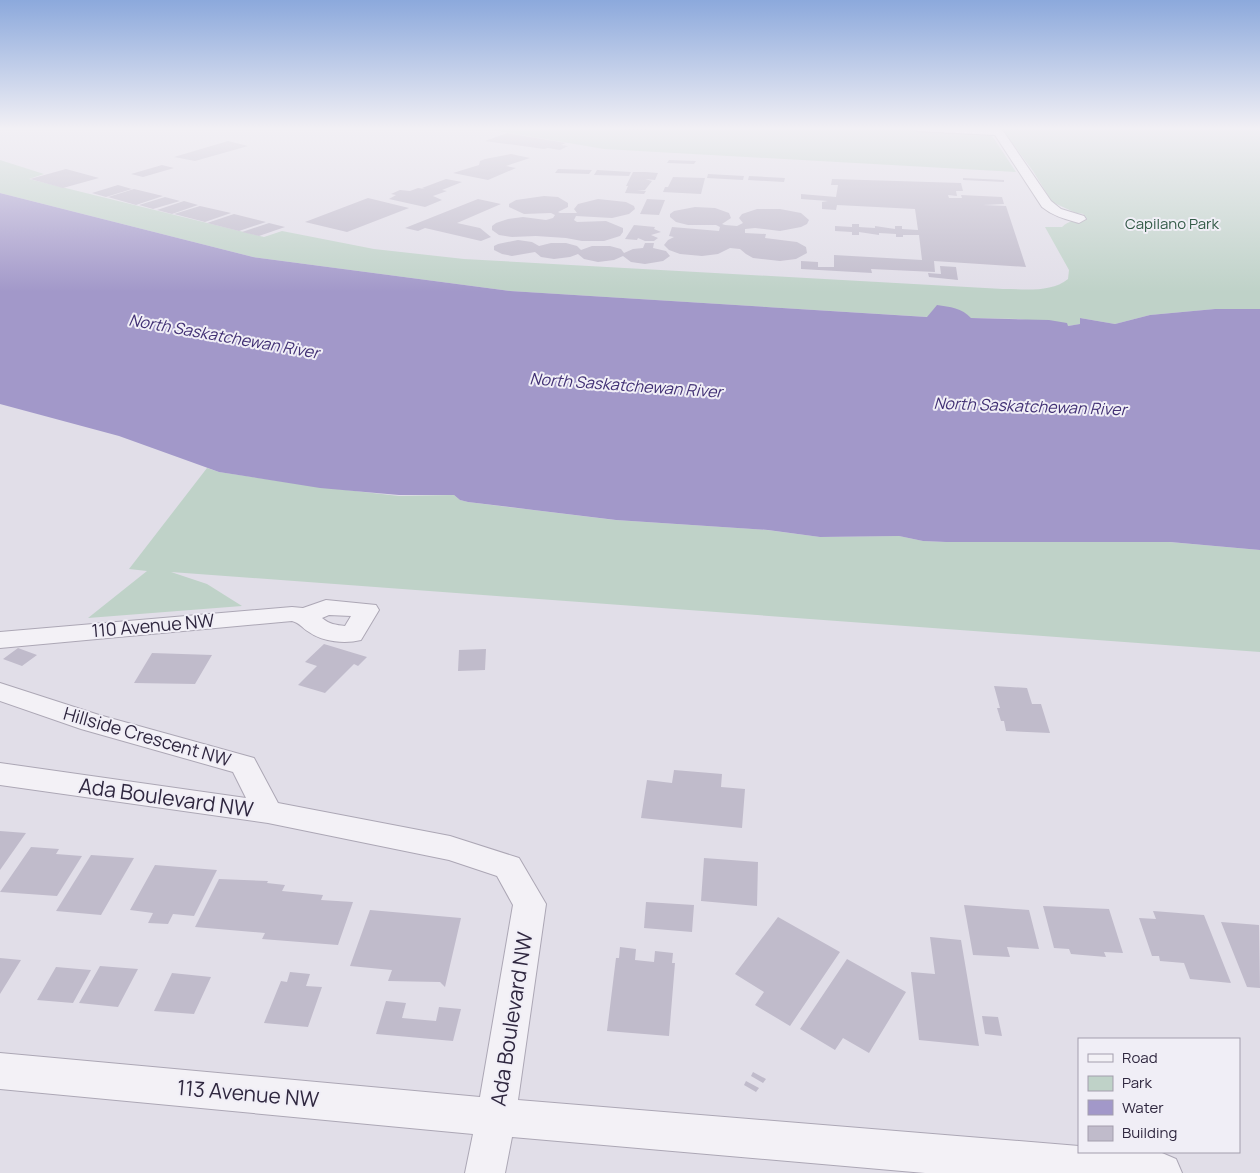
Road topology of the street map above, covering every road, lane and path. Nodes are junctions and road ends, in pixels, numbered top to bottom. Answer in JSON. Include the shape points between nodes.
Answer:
{"nodes":[{"id":1,"x":1032,"y":183,"type":"edge"},
{"id":2,"x":1079,"y":219,"type":"dead end"},
{"id":3,"x":306,"y":616,"type":"dead end"},
{"id":4,"x":0,"y":640,"type":"edge"},
{"id":5,"x":0,"y":692,"type":"edge"},
{"id":6,"x":0,"y":774,"type":"edge"},
{"id":7,"x":268,"y":812,"type":"junction"},
{"id":8,"x":0,"y":1071,"type":"edge"},
{"id":9,"x":496,"y":1117,"type":"junction"},
{"id":10,"x":485,"y":1173,"type":"edge"},
{"id":11,"x":1162,"y":1173,"type":"edge"}],
"edges":[{"from":1,"to":2,"type":"street","via":[[1046,204],[1056,212]]},
{"from":3,"to":4,"type":"street","name":"110 Avenue NW","via":[[292,614]]},
{"from":5,"to":7,"type":"street","name":"Hillside Crescent NW","via":[[91,722],[244,765]]},
{"from":6,"to":7,"type":"street","name":"Ada Boulevard NW"},
{"from":7,"to":9,"type":"street","name":"Ada Boulevard NW","via":[[450,848],[508,867],[530,904]]},
{"from":8,"to":9,"type":"street","name":"113 Avenue NW"},
{"from":9,"to":10,"type":"street"},
{"from":9,"to":11,"type":"street","name":"Ada Boulevard NW"}]}
